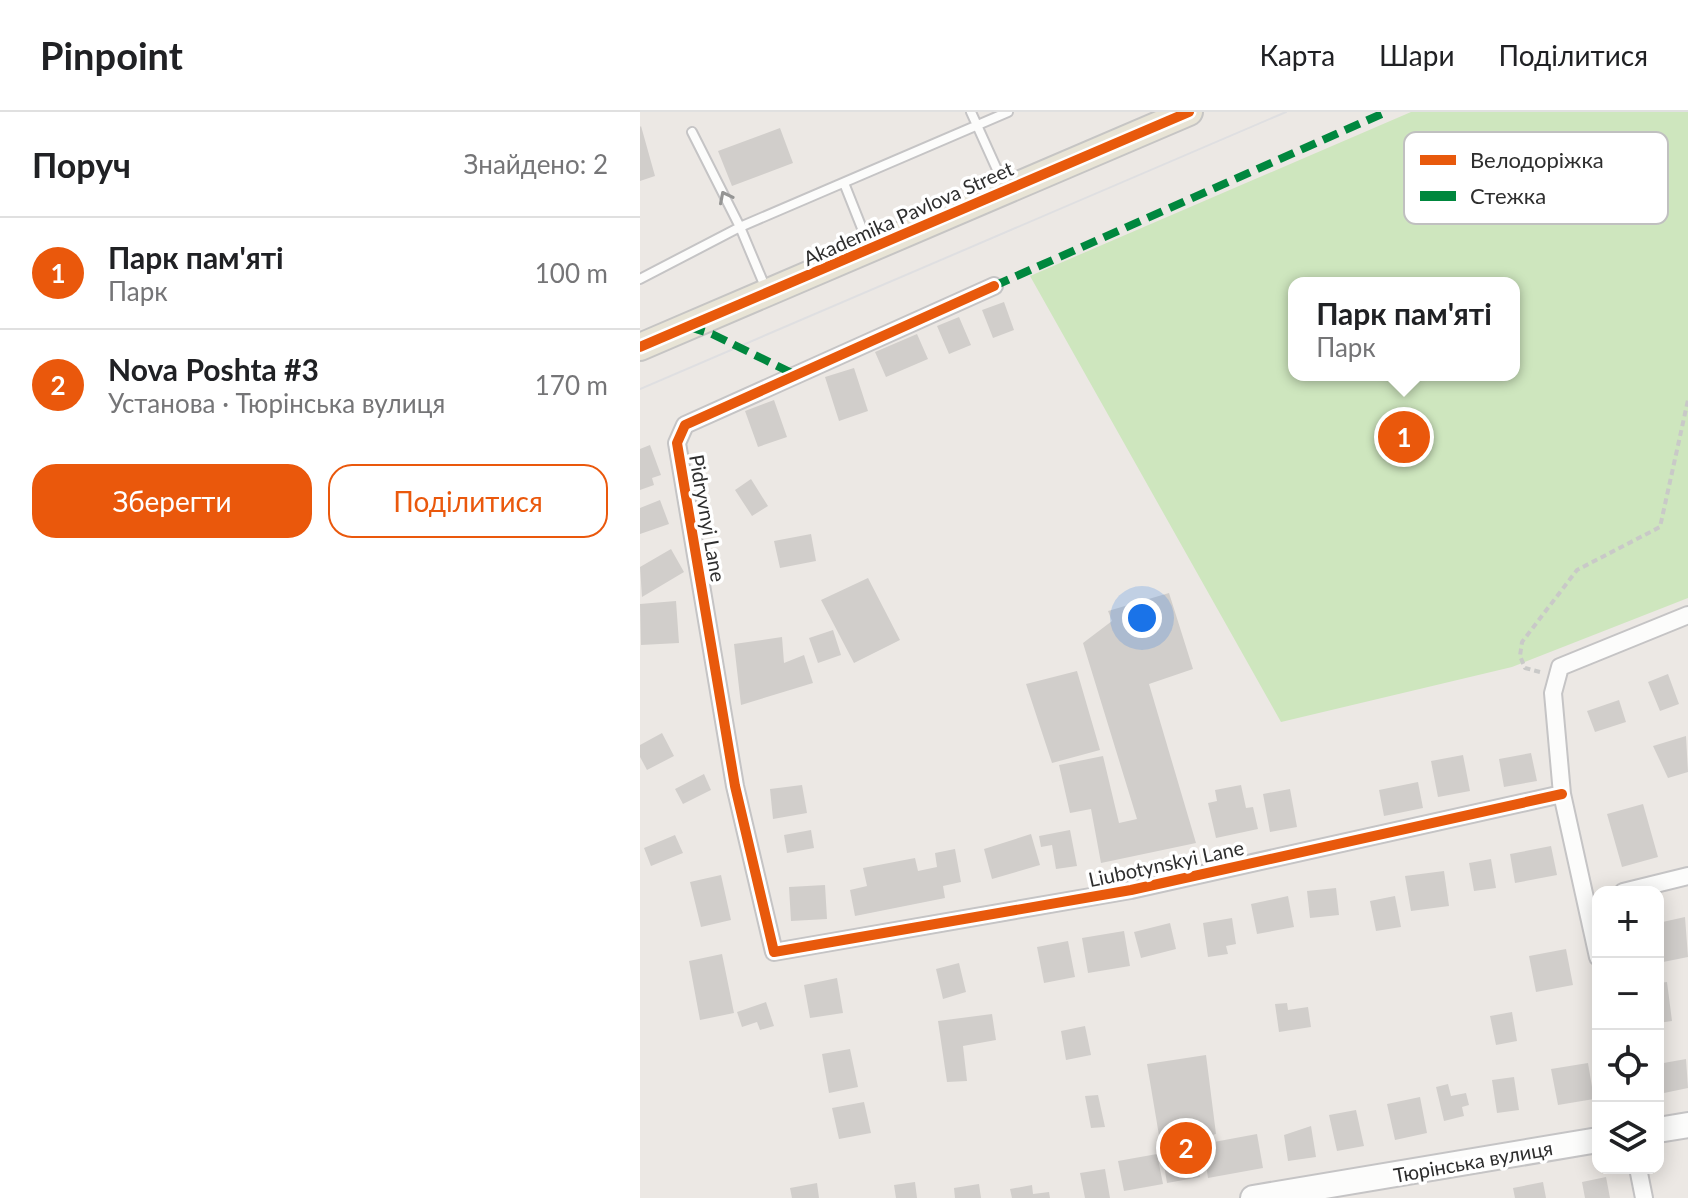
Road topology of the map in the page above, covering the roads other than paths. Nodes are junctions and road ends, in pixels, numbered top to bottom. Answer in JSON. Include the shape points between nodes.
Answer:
{"nodes":[{"id":1,"x":971,"y":112,"type":"edge"},
{"id":2,"x":1008,"y":112,"type":"edge"},
{"id":3,"x":1189,"y":112,"type":"edge"},
{"id":4,"x":977,"y":125,"type":"junction"},
{"id":5,"x":692,"y":132,"type":"dead end"},
{"id":6,"x":844,"y":183,"type":"junction"},
{"id":7,"x":1006,"y":190,"type":"junction"},
{"id":8,"x":740,"y":227,"type":"junction"},
{"id":9,"x":870,"y":249,"type":"junction"},
{"id":10,"x":640,"y":279,"type":"edge"},
{"id":11,"x":994,"y":286,"type":"dead end"},
{"id":12,"x":767,"y":294,"type":"junction"},
{"id":13,"x":640,"y":347,"type":"edge"},
{"id":14,"x":1688,"y":615,"type":"edge"},
{"id":15,"x":1562,"y":794,"type":"junction"},
{"id":16,"x":1688,"y":876,"type":"edge"},
{"id":17,"x":1647,"y":886,"type":"edge"},
{"id":18,"x":1592,"y":897,"type":"edge"},
{"id":19,"x":774,"y":952,"type":"joint"},
{"id":20,"x":1688,"y":1125,"type":"edge"},
{"id":21,"x":1664,"y":1129,"type":"edge"},
{"id":22,"x":1592,"y":1141,"type":"edge"},
{"id":23,"x":1639,"y":1174,"type":"edge"},
{"id":24,"x":1253,"y":1198,"type":"edge"},
{"id":25,"x":1644,"y":1198,"type":"edge"}],
"edges":[{"from":1,"to":4,"type":"lane"},
{"from":2,"to":4,"type":"lane"},
{"from":3,"to":7,"type":"main road","name":"Akademika Pavlova Street"},
{"from":4,"to":6,"type":"lane"},
{"from":4,"to":7,"type":"lane"},
{"from":8,"to":5,"type":"lane","one_way":true},
{"from":6,"to":8,"type":"lane"},
{"from":6,"to":9,"type":"lane"},
{"from":7,"to":9,"type":"main road","name":"Akademika Pavlova Street"},
{"from":8,"to":10,"type":"lane"},
{"from":8,"to":12,"type":"lane"},
{"from":9,"to":12,"type":"main road","name":"Akademika Pavlova Street"},
{"from":11,"to":19,"type":"street","name":"Pidryvnyi Lane","via":[[685,425],[678,433],[735,786]]},
{"from":12,"to":13,"type":"main road","name":"Akademika Pavlova Street"},
{"from":14,"to":15,"type":"street","via":[[1560,667],[1553,693]]},
{"from":15,"to":18,"type":"street"},
{"from":15,"to":19,"type":"street","name":"Liubotynskyi Lane","via":[[1131,890]]},
{"from":16,"to":17,"type":"street"},
{"from":20,"to":21,"type":"main road"},
{"from":22,"to":24,"type":"main road","name":"Тюрінська вулиця"},
{"from":23,"to":25,"type":"street"}]}
